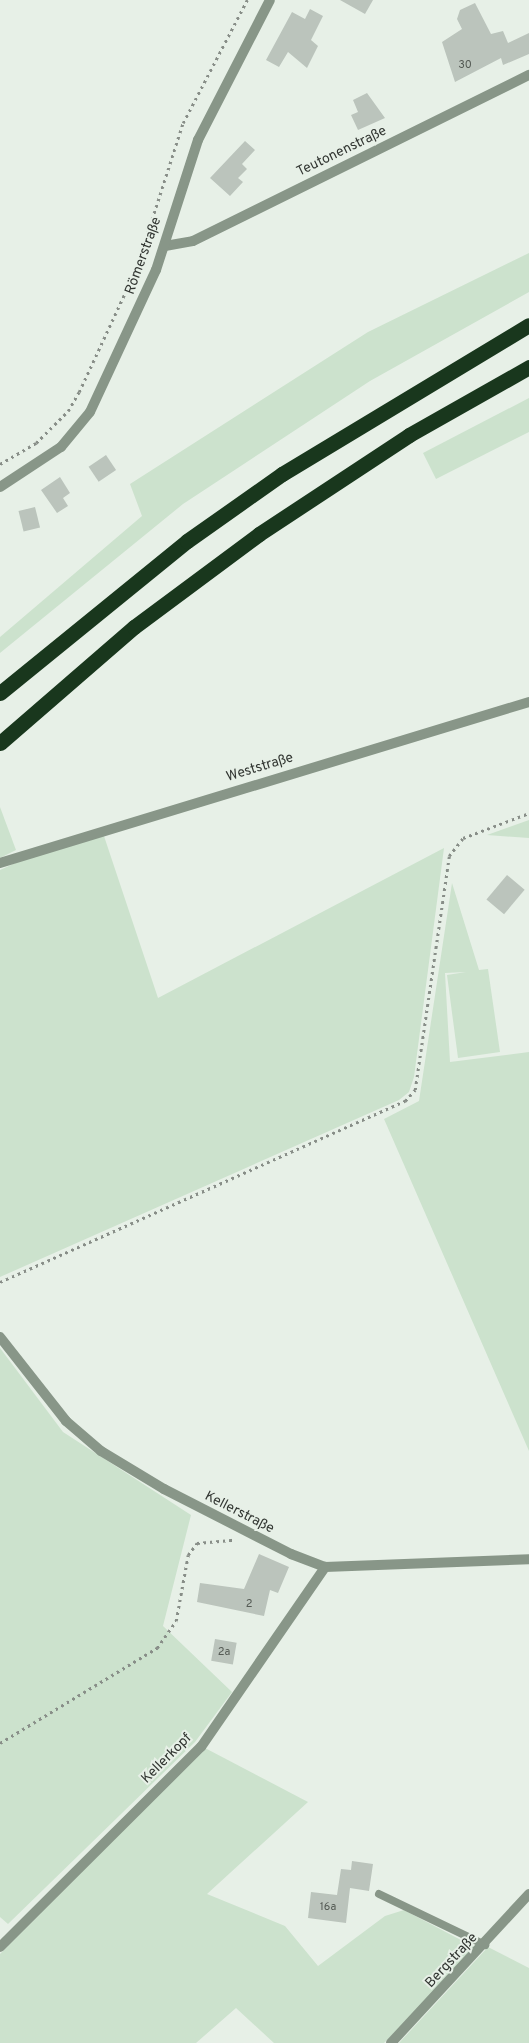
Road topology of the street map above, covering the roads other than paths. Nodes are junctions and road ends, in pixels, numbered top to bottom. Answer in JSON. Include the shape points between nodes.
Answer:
{"nodes":[{"id":1,"x":270,"y":0,"type":"edge"},
{"id":2,"x":529,"y":75,"type":"edge"},
{"id":3,"x":165,"y":246,"type":"junction"},
{"id":4,"x":529,"y":324,"type":"edge"},
{"id":5,"x":529,"y":367,"type":"edge"},
{"id":6,"x":0,"y":487,"type":"edge"},
{"id":7,"x":0,"y":693,"type":"edge"},
{"id":8,"x":529,"y":702,"type":"edge"},
{"id":9,"x":0,"y":743,"type":"edge"},
{"id":10,"x":0,"y":863,"type":"edge"},
{"id":11,"x":0,"y":1337,"type":"edge"},
{"id":12,"x":529,"y":1559,"type":"edge"},
{"id":13,"x":325,"y":1567,"type":"junction"},
{"id":14,"x":379,"y":1894,"type":"dead end"},
{"id":15,"x":529,"y":1894,"type":"edge"},
{"id":16,"x":485,"y":1945,"type":"junction"},
{"id":17,"x":0,"y":1947,"type":"edge"},
{"id":18,"x":391,"y":2043,"type":"edge"}],
"edges":[{"from":1,"to":3,"type":"street","name":"Römerstraße","via":[[198,140]]},
{"from":2,"to":3,"type":"street","name":"Teutonenstraße","via":[[193,241]]},
{"from":3,"to":6,"type":"street","name":"Römerstraße","via":[[90,412],[62,447]]},
{"from":4,"to":7,"type":"highway","via":[[282,474],[187,541]]},
{"from":5,"to":9,"type":"highway","via":[[409,435],[259,534],[134,627]]},
{"from":8,"to":10,"type":"street","name":"Weststraße"},
{"from":11,"to":13,"type":"street","name":"Kellerstraße","via":[[66,1421],[100,1451],[229,1524]]},
{"from":12,"to":13,"type":"street","name":"Kellerstraße"},
{"from":13,"to":17,"type":"street","name":"Kellerkopf","via":[[201,1747]]},
{"from":14,"to":16,"type":"lane"},
{"from":15,"to":16,"type":"street","name":"Bergstraße"},
{"from":16,"to":18,"type":"street","name":"Bergstraße"}]}
